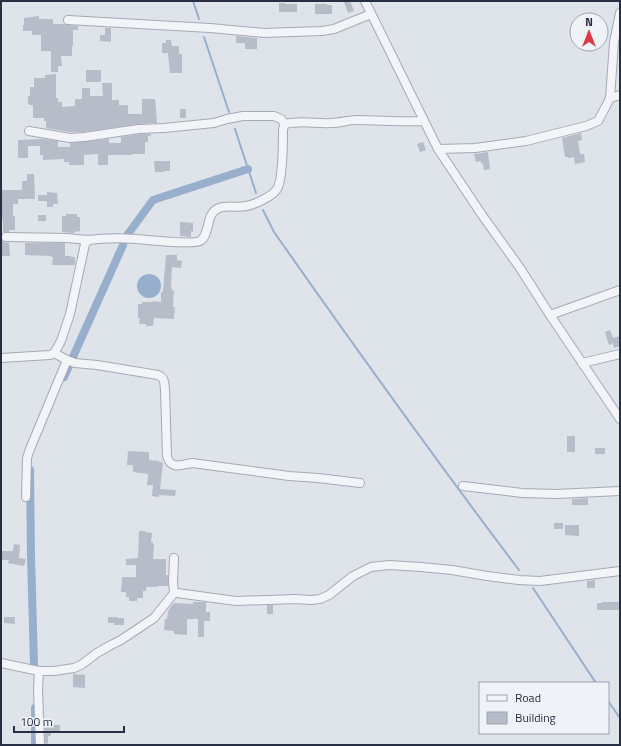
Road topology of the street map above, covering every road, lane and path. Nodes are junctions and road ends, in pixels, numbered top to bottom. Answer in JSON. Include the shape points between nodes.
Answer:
{"nodes":[{"id":1,"x":365,"y":1,"type":"edge"},
{"id":2,"x":620,"y":13,"type":"edge"},
{"id":3,"x":371,"y":14,"type":"junction"},
{"id":4,"x":68,"y":20,"type":"dead end"},
{"id":5,"x":620,"y":95,"type":"edge"},
{"id":6,"x":610,"y":98,"type":"junction"},
{"id":7,"x":424,"y":121,"type":"junction"},
{"id":8,"x":285,"y":124,"type":"junction"},
{"id":9,"x":29,"y":131,"type":"dead end"},
{"id":10,"x":438,"y":149,"type":"junction"},
{"id":11,"x":6,"y":237,"type":"dead end"},
{"id":12,"x":88,"y":240,"type":"junction"},
{"id":13,"x":620,"y":290,"type":"edge"},
{"id":14,"x":550,"y":315,"type":"junction"},
{"id":15,"x":54,"y":353,"type":"junction"},
{"id":16,"x":620,"y":354,"type":"edge"},
{"id":17,"x":1,"y":358,"type":"edge"},
{"id":18,"x":70,"y":361,"type":"junction"},
{"id":19,"x":582,"y":363,"type":"junction"},
{"id":20,"x":620,"y":419,"type":"edge"},
{"id":21,"x":360,"y":483,"type":"dead end"},
{"id":22,"x":463,"y":486,"type":"dead end"},
{"id":23,"x":620,"y":491,"type":"edge"},
{"id":24,"x":26,"y":497,"type":"dead end"},
{"id":25,"x":174,"y":558,"type":"dead end"},
{"id":26,"x":620,"y":571,"type":"edge"},
{"id":27,"x":174,"y":593,"type":"junction"},
{"id":28,"x":1,"y":663,"type":"edge"},
{"id":29,"x":39,"y":671,"type":"junction"},
{"id":30,"x":40,"y":745,"type":"edge"}],
"edges":[{"from":1,"to":3,"type":"street"},
{"from":2,"to":6,"type":"street","via":[[614,42]]},
{"from":3,"to":4,"type":"street","via":[[334,30],[264,33]]},
{"from":3,"to":7,"type":"street"},
{"from":5,"to":6,"type":"street"},
{"from":6,"to":10,"type":"street","via":[[598,121],[586,126],[526,141],[474,148]]},
{"from":7,"to":8,"type":"street","via":[[307,121]]},
{"from":7,"to":10,"type":"street"},
{"from":8,"to":9,"type":"street","via":[[274,116],[242,116],[214,123],[70,138]]},
{"from":8,"to":12,"type":"street","via":[[280,179],[274,194],[250,205],[225,206],[212,212],[201,240]]},
{"from":10,"to":14,"type":"street"},
{"from":11,"to":12,"type":"street"},
{"from":12,"to":15,"type":"street","via":[[70,314]]},
{"from":13,"to":14,"type":"street"},
{"from":14,"to":19,"type":"street"},
{"from":15,"to":17,"type":"street"},
{"from":15,"to":18,"type":"street"},
{"from":16,"to":19,"type":"street"},
{"from":18,"to":21,"type":"street","via":[[162,377],[165,389],[166,456],[172,464],[177,466],[192,463]]},
{"from":18,"to":24,"type":"street","via":[[27,458]]},
{"from":19,"to":20,"type":"street"},
{"from":22,"to":23,"type":"street","via":[[543,494]]},
{"from":25,"to":27,"type":"street"},
{"from":26,"to":27,"type":"street","via":[[540,581],[389,565],[371,567],[320,599],[236,601]]},
{"from":27,"to":29,"type":"street","via":[[154,618],[81,665],[54,671]]},
{"from":28,"to":29,"type":"street"},
{"from":29,"to":30,"type":"street"}]}
